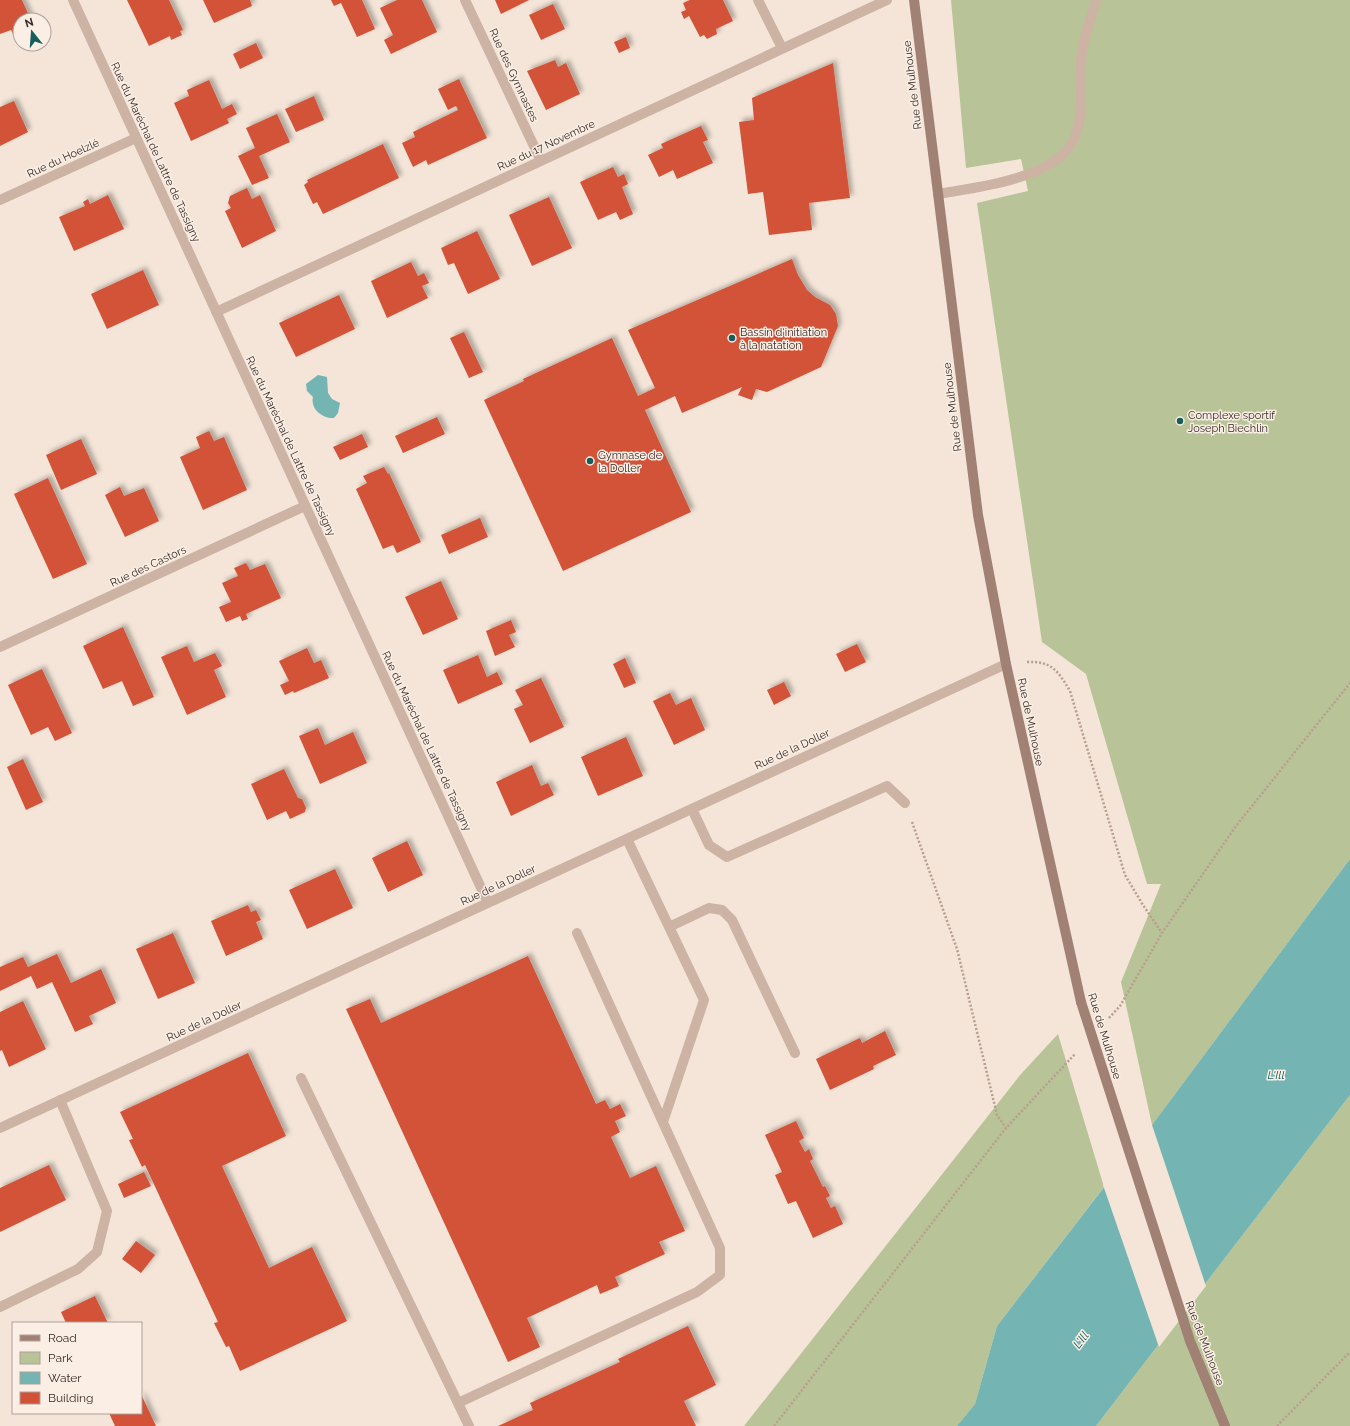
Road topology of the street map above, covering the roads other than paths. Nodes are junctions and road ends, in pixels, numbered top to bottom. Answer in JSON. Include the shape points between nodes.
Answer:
{"nodes":[{"id":1,"x":73,"y":0,"type":"edge"},
{"id":2,"x":465,"y":0,"type":"edge"},
{"id":3,"x":758,"y":0,"type":"edge"},
{"id":4,"x":886,"y":0,"type":"edge"},
{"id":5,"x":914,"y":0,"type":"edge"},
{"id":6,"x":1096,"y":0,"type":"edge"},
{"id":7,"x":782,"y":48,"type":"junction"},
{"id":8,"x":136,"y":138,"type":"junction"},
{"id":9,"x":541,"y":161,"type":"junction"},
{"id":10,"x":938,"y":194,"type":"junction"},
{"id":11,"x":0,"y":200,"type":"edge"},
{"id":12,"x":216,"y":312,"type":"junction"},
{"id":13,"x":305,"y":506,"type":"junction"},
{"id":14,"x":0,"y":647,"type":"edge"},
{"id":15,"x":1006,"y":664,"type":"junction"},
{"id":16,"x":905,"y":803,"type":"road end"},
{"id":17,"x":692,"y":809,"type":"junction"},
{"id":18,"x":627,"y":838,"type":"junction"},
{"id":19,"x":488,"y":903,"type":"junction"},
{"id":20,"x":669,"y":927,"type":"junction"},
{"id":21,"x":577,"y":933,"type":"dead end"},
{"id":22,"x":795,"y":1053,"type":"dead end"},
{"id":23,"x":300,"y":1078,"type":"dead end"},
{"id":24,"x":60,"y":1100,"type":"junction"},
{"id":25,"x":663,"y":1122,"type":"junction"},
{"id":26,"x":0,"y":1128,"type":"edge"},
{"id":27,"x":0,"y":1307,"type":"edge"},
{"id":28,"x":458,"y":1403,"type":"junction"},
{"id":29,"x":469,"y":1426,"type":"edge"},
{"id":30,"x":1225,"y":1426,"type":"edge"}],
"edges":[{"from":1,"to":8,"type":"street","name":"Rue du Maréchal de Lattre de Tassigny"},
{"from":2,"to":9,"type":"street","name":"Rue des Gymnastes"},
{"from":3,"to":7,"type":"street"},
{"from":4,"to":7,"type":"street","name":"Rue du 17 Novembre"},
{"from":5,"to":10,"type":"main road","name":"Rue de Mulhouse"},
{"from":6,"to":10,"type":"street","via":[[1082,53],[1080,114],[1076,135],[1064,153],[1047,167],[1022,177]]},
{"from":7,"to":9,"type":"street","name":"Rue du 17 Novembre"},
{"from":8,"to":11,"type":"street","name":"Rue du Hoelzlé"},
{"from":8,"to":12,"type":"street","name":"Rue du Maréchal de Lattre de Tassigny"},
{"from":9,"to":12,"type":"street","name":"Rue du 17 Novembre"},
{"from":10,"to":15,"type":"main road","name":"Rue de Mulhouse","via":[[978,515]]},
{"from":12,"to":13,"type":"street","name":"Rue du Maréchal de Lattre de Tassigny"},
{"from":13,"to":14,"type":"street","name":"Rue des Castors"},
{"from":13,"to":19,"type":"street","name":"Rue du Maréchal de Lattre de Tassigny"},
{"from":15,"to":17,"type":"street","name":"Rue de la Doller"},
{"from":15,"to":30,"type":"main road","name":"Rue de Mulhouse","bridge":true,"via":[[1081,1002],[1190,1341]]},
{"from":16,"to":17,"type":"street","via":[[886,786],[727,857],[709,845]]},
{"from":17,"to":18,"type":"street","name":"Rue de la Doller"},
{"from":18,"to":19,"type":"street","name":"Rue de la Doller"},
{"from":18,"to":20,"type":"street"},
{"from":19,"to":24,"type":"street","name":"Rue de la Doller"},
{"from":20,"to":22,"type":"street","via":[[709,908],[722,910],[732,920]]},
{"from":20,"to":25,"type":"street","via":[[704,1000]]},
{"from":21,"to":25,"type":"street"},
{"from":23,"to":28,"type":"street"},
{"from":24,"to":26,"type":"street","name":"Rue de la Doller"},
{"from":24,"to":27,"type":"street","via":[[107,1211],[97,1252],[78,1269]]},
{"from":25,"to":28,"type":"street","via":[[720,1248],[720,1275],[697,1292]]},
{"from":28,"to":29,"type":"street"}]}
